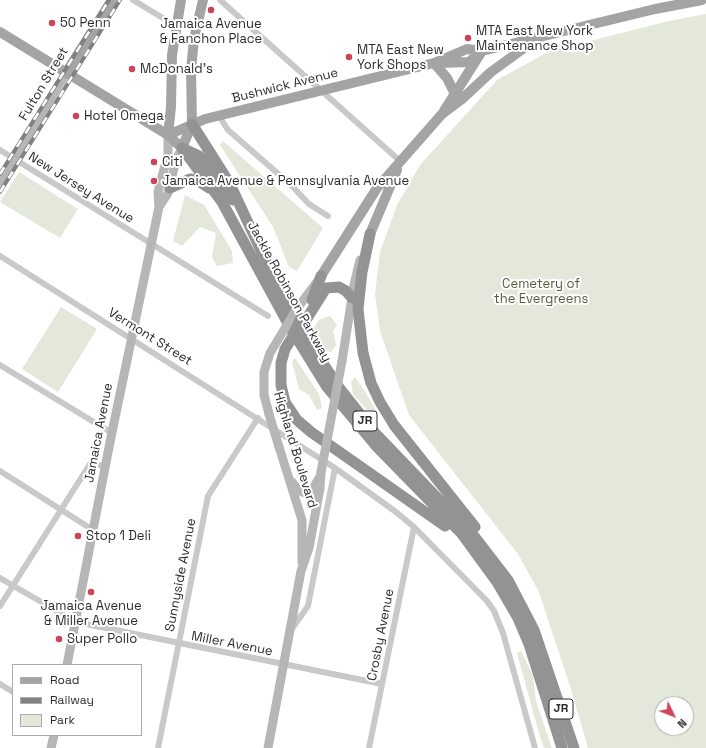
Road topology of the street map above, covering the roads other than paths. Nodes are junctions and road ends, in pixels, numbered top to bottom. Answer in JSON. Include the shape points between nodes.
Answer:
{"nodes":[{"id":1,"x":112,"y":0,"type":"edge"},
{"id":2,"x":133,"y":0,"type":"edge"},
{"id":3,"x":181,"y":0,"type":"edge"},
{"id":4,"x":203,"y":0,"type":"edge"},
{"id":5,"x":220,"y":0,"type":"edge"},
{"id":6,"x":702,"y":0,"type":"edge"},
{"id":7,"x":176,"y":26,"type":"junction"},
{"id":8,"x":0,"y":32,"type":"edge"},
{"id":9,"x":540,"y":37,"type":"junction"},
{"id":10,"x":482,"y":51,"type":"junction"},
{"id":11,"x":434,"y":63,"type":"junction"},
{"id":12,"x":66,"y":73,"type":"junction"},
{"id":13,"x":322,"y":90,"type":"junction"},
{"id":14,"x":454,"y":92,"type":"junction"},
{"id":15,"x":442,"y":114,"type":"junction"},
{"id":16,"x":219,"y":116,"type":"junction"},
{"id":17,"x":192,"y":124,"type":"junction"},
{"id":18,"x":168,"y":135,"type":"junction"},
{"id":19,"x":182,"y":148,"type":"junction"},
{"id":20,"x":0,"y":150,"type":"edge"},
{"id":21,"x":14,"y":159,"type":"junction"},
{"id":22,"x":400,"y":161,"type":"junction"},
{"id":23,"x":0,"y":183,"type":"edge"},
{"id":24,"x":170,"y":188,"type":"junction"},
{"id":25,"x":215,"y":191,"type":"junction"},
{"id":26,"x":159,"y":208,"type":"junction"},
{"id":27,"x":244,"y":215,"type":"junction"},
{"id":28,"x":328,"y":216,"type":"dead end"},
{"id":29,"x":370,"y":234,"type":"junction"},
{"id":30,"x":151,"y":244,"type":"junction"},
{"id":31,"x":0,"y":256,"type":"edge"},
{"id":32,"x":321,"y":276,"type":"joint"},
{"id":33,"x":352,"y":298,"type":"junction"},
{"id":34,"x":311,"y":300,"type":"junction"},
{"id":35,"x":268,"y":316,"type":"dead end"},
{"id":36,"x":132,"y":338,"type":"junction"},
{"id":37,"x":0,"y":365,"type":"edge"},
{"id":38,"x":258,"y":418,"type":"junction"},
{"id":39,"x":112,"y":433,"type":"junction"},
{"id":40,"x":105,"y":466,"type":"junction"},
{"id":41,"x":286,"y":468,"type":"junction"},
{"id":42,"x":336,"y":468,"type":"junction"},
{"id":43,"x":0,"y":472,"type":"edge"},
{"id":44,"x":320,"y":474,"type":"junction"},
{"id":45,"x":61,"y":509,"type":"junction"},
{"id":46,"x":414,"y":526,"type":"junction"},
{"id":47,"x":93,"y":530,"type":"junction"},
{"id":48,"x":492,"y":557,"type":"junction"},
{"id":49,"x":480,"y":559,"type":"junction"},
{"id":50,"x":301,"y":571,"type":"junction"},
{"id":51,"x":0,"y":578,"type":"edge"},
{"id":52,"x":12,"y":586,"type":"junction"},
{"id":53,"x":0,"y":606,"type":"edge"},
{"id":54,"x":76,"y":622,"type":"junction"},
{"id":55,"x":290,"y":631,"type":"junction"},
{"id":56,"x":178,"y":645,"type":"junction"},
{"id":57,"x":67,"y":664,"type":"edge"},
{"id":58,"x":283,"y":665,"type":"junction"},
{"id":59,"x":0,"y":684,"type":"edge"},
{"id":60,"x":382,"y":684,"type":"junction"},
{"id":61,"x":12,"y":691,"type":"edge"},
{"id":62,"x":54,"y":736,"type":"edge"},
{"id":63,"x":51,"y":748,"type":"edge"},
{"id":64,"x":158,"y":748,"type":"edge"},
{"id":65,"x":268,"y":748,"type":"edge"},
{"id":66,"x":370,"y":748,"type":"edge"},
{"id":67,"x":535,"y":748,"type":"edge"},
{"id":68,"x":562,"y":748,"type":"edge"},
{"id":69,"x":574,"y":748,"type":"edge"}],
"edges":[{"from":1,"to":12,"type":"main road","name":"Fulton Street"},
{"from":2,"to":7,"type":"street"},
{"from":3,"to":7,"type":"main road","name":"Jamaica Avenue"},
{"from":4,"to":17,"type":"main road","name":"Jamaica Avenue","via":[[194,39],[191,70]]},
{"from":5,"to":13,"type":"street"},
{"from":6,"to":9,"type":"main road","name":"Bushwick Avenue"},
{"from":7,"to":18,"type":"main road","name":"Jamaica Avenue"},
{"from":8,"to":12,"type":"main road"},
{"from":9,"to":10,"type":"main road","name":"Bushwick Avenue"},
{"from":9,"to":15,"type":"main road","name":"Highland Boulevard","via":[[491,72]]},
{"from":10,"to":11,"type":"main road","name":"Bushwick Avenue","via":[[467,49]]},
{"from":10,"to":14,"type":"main road","name":"Highland Boulevard"},
{"from":11,"to":13,"type":"main road","name":"Bushwick Avenue"},
{"from":11,"to":14,"type":"main road","via":[[447,78]]},
{"from":12,"to":18,"type":"main road"},
{"from":12,"to":21,"type":"main road","name":"Fulton Street"},
{"from":13,"to":16,"type":"main road","name":"Bushwick Avenue"},
{"from":13,"to":22,"type":"street"},
{"from":14,"to":15,"type":"main road","name":"Highland Boulevard"},
{"from":15,"to":22,"type":"main road","name":"Highland Boulevard"},
{"from":16,"to":17,"type":"main road","name":"Bushwick Avenue"},
{"from":16,"to":28,"type":"street","via":[[228,130],[309,204]]},
{"from":17,"to":18,"type":"main road","name":"Bushwick Avenue"},
{"from":17,"to":19,"type":"main road","name":"Jamaica Avenue"},
{"from":17,"to":27,"type":"highway","via":[[230,184]]},
{"from":18,"to":19,"type":"main road"},
{"from":18,"to":26,"type":"main road","name":"Jamaica Avenue","via":[[168,154],[158,192]]},
{"from":19,"to":24,"type":"main road","name":"Jamaica Avenue","via":[[176,160]]},
{"from":19,"to":25,"type":"highway","name":"Jackie Robinson Parkway","number":"JR"},
{"from":19,"to":27,"type":"highway","via":[[203,161]]},
{"from":20,"to":21,"type":"street","name":"New Jersey Avenue"},
{"from":21,"to":23,"type":"main road","name":"Fulton Street"},
{"from":21,"to":30,"type":"street","name":"New Jersey Avenue"},
{"from":22,"to":29,"type":"main road","name":"Highland Boulevard"},
{"from":22,"to":32,"type":"main road","name":"Highland Boulevard","via":[[377,188]]},
{"from":24,"to":25,"type":"highway","via":[[190,179],[197,180]]},
{"from":24,"to":26,"type":"main road","name":"Jamaica Avenue"},
{"from":25,"to":49,"type":"highway","name":"Jackie Robinson Parkway","number":"JR","via":[[299,344],[331,392],[367,436],[462,534]]},
{"from":26,"to":30,"type":"main road","name":"Jamaica Avenue"},
{"from":27,"to":48,"type":"highway","name":"Jackie Robinson Parkway","number":"JR","via":[[286,304],[340,389],[375,433]]},
{"from":29,"to":33,"type":"main road","name":"Highland Boulevard","via":[[356,273]]},
{"from":29,"to":48,"type":"highway","via":[[358,309],[363,353],[371,383],[394,425],[478,532]]},
{"from":30,"to":35,"type":"street","name":"New Jersey Avenue"},
{"from":30,"to":36,"type":"main road","name":"Jamaica Avenue"},
{"from":31,"to":36,"type":"street","name":"Vermont Street"},
{"from":32,"to":34,"type":"highway"},
{"from":33,"to":34,"type":"highway","via":[[336,286],[329,287]]},
{"from":33,"to":44,"type":"main road","name":"Highland Boulevard","bridge":true},
{"from":34,"to":41,"type":"main road","name":"Highland Boulevard","bridge":true,"via":[[275,343],[263,379],[268,414]]},
{"from":34,"to":49,"type":"highway","bridge":true,"via":[[285,349],[280,371],[285,402],[297,420],[311,432],[443,524]]},
{"from":36,"to":38,"type":"street","name":"Vermont Street"},
{"from":36,"to":39,"type":"main road","name":"Jamaica Avenue"},
{"from":37,"to":39,"type":"street"},
{"from":38,"to":42,"type":"street","name":"Vermont Street"},
{"from":38,"to":56,"type":"street","name":"Sunnyside Avenue","via":[[208,496]]},
{"from":39,"to":40,"type":"main road","name":"Jamaica Avenue"},
{"from":40,"to":45,"type":"street","via":[[90,464]]},
{"from":40,"to":47,"type":"main road","name":"Jamaica Avenue"},
{"from":41,"to":44,"type":"main road","via":[[296,488],[302,493],[308,493],[313,489]]},
{"from":41,"to":50,"type":"main road","name":"Highland Boulevard","via":[[302,520]]},
{"from":42,"to":46,"type":"street"},
{"from":42,"to":55,"type":"street","name":"Highland Boulevard","via":[[308,606]]},
{"from":43,"to":45,"type":"street"},
{"from":44,"to":50,"type":"main road","name":"Highland Boulevard","via":[[320,488],[309,548]]},
{"from":45,"to":47,"type":"street"},
{"from":45,"to":52,"type":"street"},
{"from":46,"to":60,"type":"street","name":"Crosby Avenue"},
{"from":46,"to":67,"type":"street","via":[[494,611],[503,633]]},
{"from":47,"to":54,"type":"main road","name":"Jamaica Avenue"},
{"from":48,"to":69,"type":"highway","name":"Jackie Robinson Parkway","number":"JR","via":[[515,592],[534,630]]},
{"from":49,"to":68,"type":"highway","name":"Jackie Robinson Parkway","number":"JR","via":[[504,594],[526,638]]},
{"from":50,"to":55,"type":"main road","name":"Highland Boulevard"},
{"from":51,"to":52,"type":"street","name":"Miller Avenue"},
{"from":52,"to":53,"type":"street"},
{"from":52,"to":54,"type":"street","name":"Miller Avenue"},
{"from":54,"to":56,"type":"street","name":"Miller Avenue"},
{"from":54,"to":57,"type":"main road","name":"Jamaica Avenue"},
{"from":55,"to":58,"type":"main road","name":"Highland Boulevard"},
{"from":56,"to":58,"type":"street","name":"Miller Avenue"},
{"from":56,"to":64,"type":"street","name":"Sunnyside Avenue"},
{"from":58,"to":60,"type":"street","name":"Miller Avenue"},
{"from":58,"to":65,"type":"main road","name":"Highland Boulevard"},
{"from":59,"to":61,"type":"street"},
{"from":60,"to":66,"type":"street","name":"Crosby Avenue"},
{"from":62,"to":63,"type":"main road"}]}
